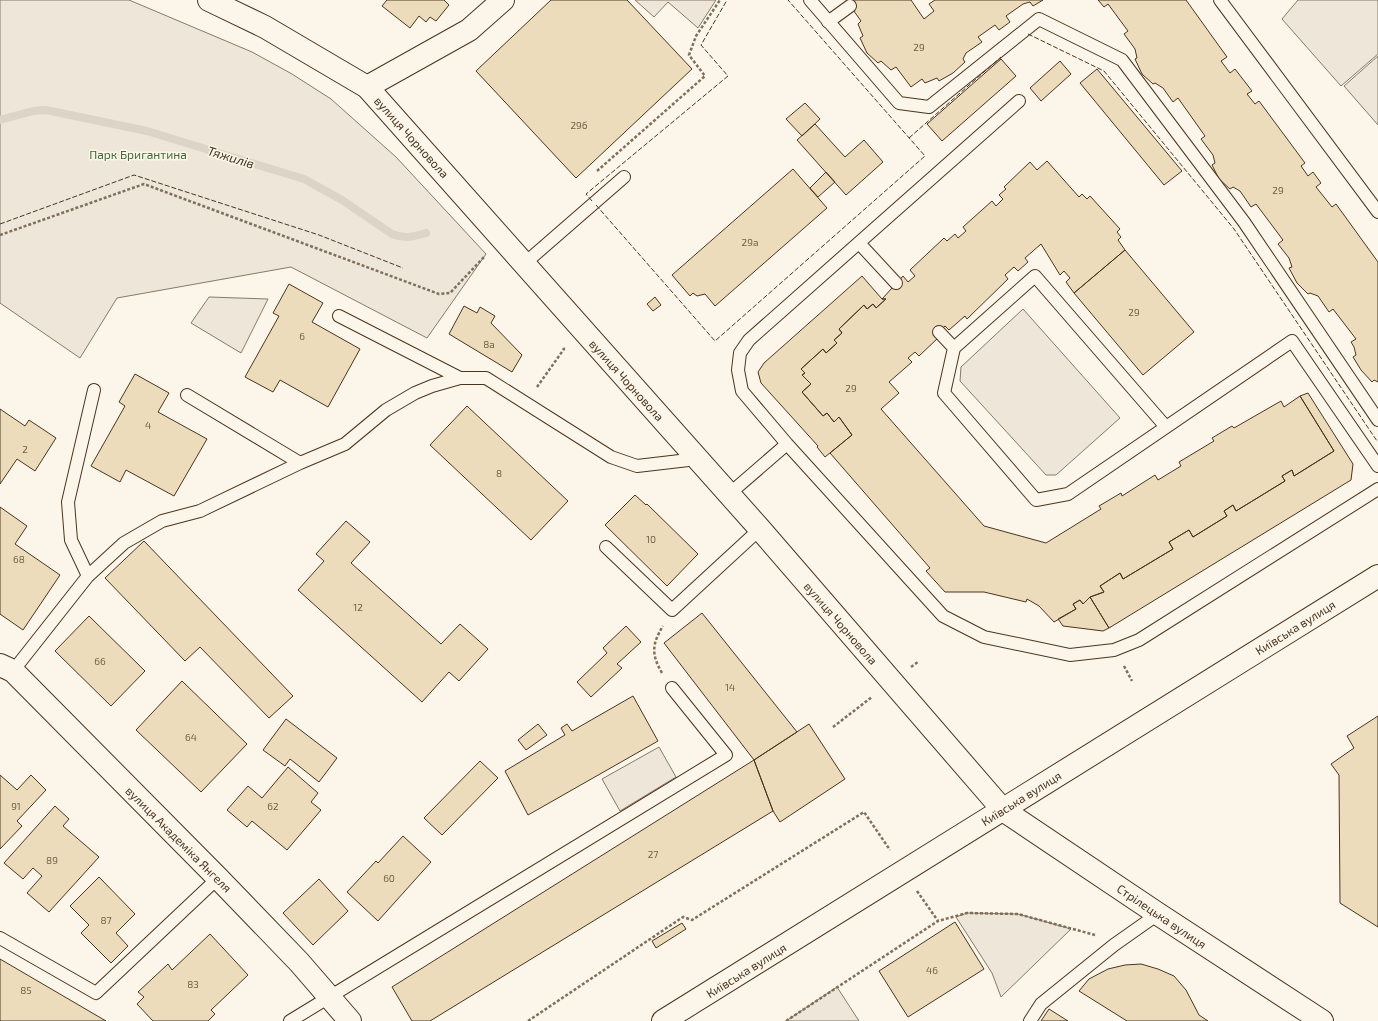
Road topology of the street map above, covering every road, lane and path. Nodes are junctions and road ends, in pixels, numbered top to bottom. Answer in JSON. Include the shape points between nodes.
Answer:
{"nodes":[{"id":1,"x":209,"y":0,"type":"edge"},
{"id":2,"x":503,"y":0,"type":"edge"},
{"id":3,"x":720,"y":0,"type":"edge"},
{"id":4,"x":810,"y":0,"type":"edge"},
{"id":5,"x":1220,"y":0,"type":"edge"},
{"id":6,"x":850,"y":6,"type":"dead end"},
{"id":7,"x":828,"y":22,"type":"junction"},
{"id":8,"x":367,"y":88,"type":"junction"},
{"id":9,"x":1019,"y":101,"type":"dead end"},
{"id":10,"x":595,"y":174,"type":"dead end"},
{"id":11,"x":624,"y":177,"type":"dead end"},
{"id":12,"x":1378,"y":212,"type":"edge"},
{"id":13,"x":0,"y":236,"type":"edge"},
{"id":14,"x":859,"y":243,"type":"junction"},
{"id":15,"x":491,"y":260,"type":"dead end"},
{"id":16,"x":524,"y":264,"type":"junction"},
{"id":17,"x":896,"y":283,"type":"dead end"},
{"id":18,"x":339,"y":316,"type":"dead end"},
{"id":19,"x":939,"y":332,"type":"dead end"},
{"id":20,"x":559,"y":343,"type":"dead end"},
{"id":21,"x":954,"y":348,"type":"junction"},
{"id":22,"x":460,"y":378,"type":"junction"},
{"id":23,"x":94,"y":390,"type":"dead end"},
{"id":24,"x":533,"y":393,"type":"dead end"},
{"id":25,"x":187,"y":395,"type":"dead end"},
{"id":26,"x":1378,"y":420,"type":"edge"},
{"id":27,"x":1166,"y":427,"type":"junction"},
{"id":28,"x":787,"y":444,"type":"junction"},
{"id":29,"x":697,"y":459,"type":"junction"},
{"id":30,"x":300,"y":463,"type":"junction"},
{"id":31,"x":1378,"y":466,"type":"edge"},
{"id":32,"x":1378,"y":489,"type":"edge"},
{"id":33,"x":728,"y":494,"type":"junction"},
{"id":34,"x":760,"y":529,"type":"junction"},
{"id":35,"x":606,"y":547,"type":"dead end"},
{"id":36,"x":88,"y":576,"type":"junction"},
{"id":37,"x":1378,"y":576,"type":"edge"},
{"id":38,"x":672,"y":610,"type":"junction"},
{"id":39,"x":6,"y":668,"type":"edge"},
{"id":40,"x":672,"y":688,"type":"joint"},
{"id":41,"x":1003,"y":810,"type":"junction"},
{"id":42,"x":864,"y":812,"type":"dead end"},
{"id":43,"x":218,"y":878,"type":"junction"},
{"id":44,"x":1158,"y":914,"type":"junction"},
{"id":45,"x":0,"y":938,"type":"edge"},
{"id":46,"x":1114,"y":945,"type":"junction"},
{"id":47,"x":329,"y":997,"type":"junction"},
{"id":48,"x":290,"y":1021,"type":"edge"},
{"id":49,"x":350,"y":1021,"type":"edge"},
{"id":50,"x":528,"y":1021,"type":"edge"},
{"id":51,"x":664,"y":1021,"type":"edge"},
{"id":52,"x":786,"y":1021,"type":"edge"},
{"id":53,"x":1030,"y":1021,"type":"edge"},
{"id":54,"x":1322,"y":1021,"type":"edge"}],
"edges":[{"from":1,"to":8,"type":"main road","name":"вулиця Чорновола","via":[[265,27]]},
{"from":2,"to":8,"type":"main road","via":[[469,30]]},
{"from":3,"to":10,"type":"path","via":[[696,36],[689,55],[705,76]]},
{"from":4,"to":7,"type":"lane"},
{"from":5,"to":12,"type":"lane"},
{"from":6,"to":7,"type":"lane"},
{"from":7,"to":26,"type":"lane","via":[[899,103],[929,107],[1039,19],[1122,60],[1244,222]]},
{"from":8,"to":16,"type":"main road","name":"вулиця Чорновола"},
{"from":9,"to":14,"type":"lane"},
{"from":11,"to":16,"type":"lane"},
{"from":13,"to":15,"type":"path","via":[[144,184],[439,294],[450,293],[486,254]]},
{"from":14,"to":17,"type":"lane"},
{"from":14,"to":28,"type":"lane","via":[[749,340],[740,353],[738,370],[742,391]]},
{"from":16,"to":29,"type":"main road","name":"вулиця Чорновола"},
{"from":18,"to":22,"type":"lane"},
{"from":19,"to":21,"type":"lane"},
{"from":20,"to":24,"type":"path","via":[[564,349]]},
{"from":21,"to":27,"type":"lane","via":[[1035,276]]},
{"from":21,"to":27,"type":"lane","via":[[944,392],[1036,500],[1068,494]]},
{"from":22,"to":29,"type":"lane","via":[[486,378],[612,457],[637,466]]},
{"from":22,"to":30,"type":"lane","via":[[415,393],[386,410],[345,444]]},
{"from":23,"to":36,"type":"lane","via":[[68,502],[71,540]]},
{"from":25,"to":30,"type":"lane"},
{"from":27,"to":31,"type":"lane","via":[[1292,341]]},
{"from":28,"to":32,"type":"lane","via":[[943,616],[984,637],[1070,655],[1114,650],[1138,640]]},
{"from":28,"to":33,"type":"lane"},
{"from":29,"to":33,"type":"main road","name":"вулиця Чорновола"},
{"from":30,"to":36,"type":"lane","via":[[200,511],[162,521],[124,543]]},
{"from":33,"to":34,"type":"main road","name":"вулиця Чорновола"},
{"from":34,"to":38,"type":"lane"},
{"from":34,"to":41,"type":"main road","name":"вулиця Чорновола"},
{"from":35,"to":38,"type":"lane"},
{"from":36,"to":39,"type":"lane"},
{"from":37,"to":41,"type":"main road","name":"Київська вулиця"},
{"from":38,"to":40,"type":"path","via":[[654,640],[655,661]]},
{"from":39,"to":43,"type":"main road","name":"вулиця Академіка Янгеля"},
{"from":40,"to":47,"type":"lane","via":[[726,755]]},
{"from":41,"to":44,"type":"main road","name":"Стрілецька вулиця"},
{"from":41,"to":51,"type":"main road","name":"Київська вулиця"},
{"from":42,"to":50,"type":"path","via":[[692,920],[683,917]]},
{"from":43,"to":45,"type":"lane","via":[[96,992]]},
{"from":43,"to":47,"type":"main road","name":"вулиця Академіка Янгеля"},
{"from":44,"to":46,"type":"lane"},
{"from":44,"to":54,"type":"main road","name":"Стрілецька вулиця"},
{"from":46,"to":52,"type":"path","via":[[1102,937],[1018,914],[967,913],[938,921]]},
{"from":46,"to":53,"type":"lane","via":[[1041,1004]]},
{"from":47,"to":48,"type":"lane"},
{"from":47,"to":49,"type":"main road","name":"вулиця Академіка Янгеля"}]}
